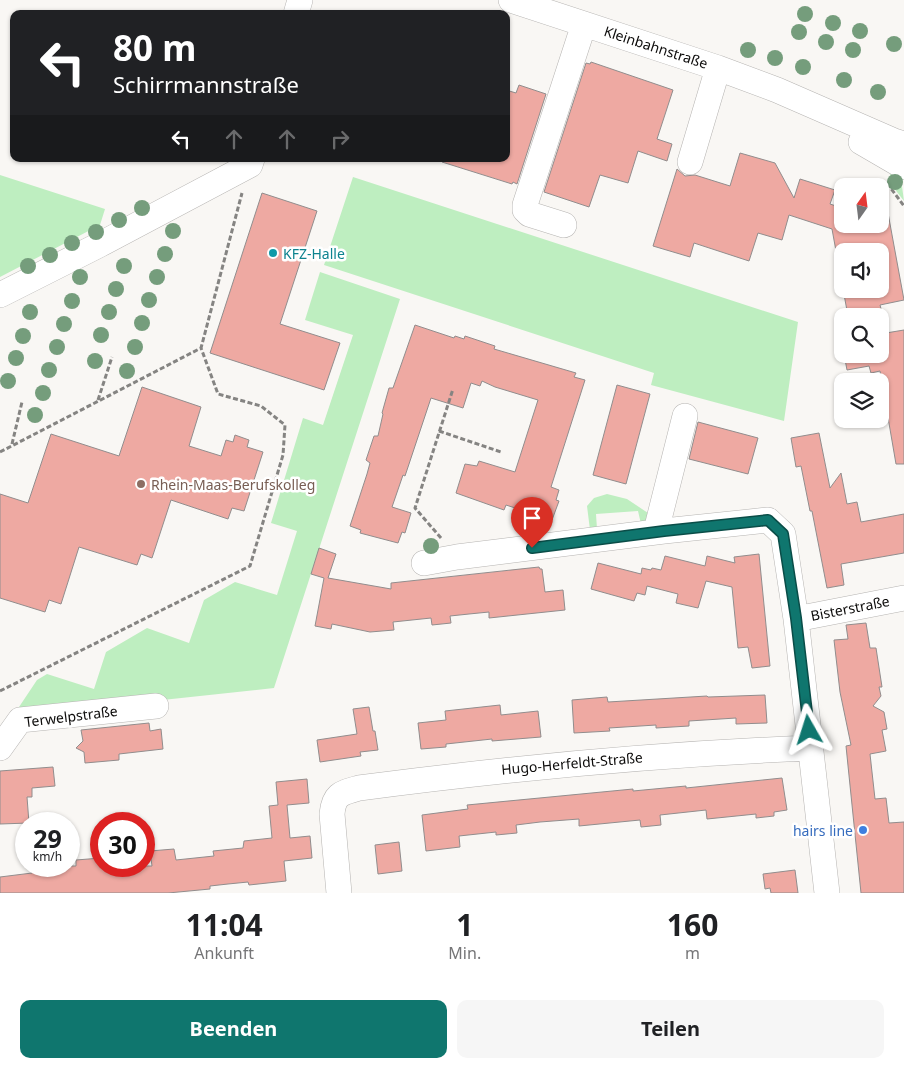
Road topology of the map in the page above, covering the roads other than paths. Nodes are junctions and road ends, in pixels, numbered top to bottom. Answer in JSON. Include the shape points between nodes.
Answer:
{"nodes":[{"id":1,"x":511,"y":0,"type":"edge"},
{"id":2,"x":584,"y":24,"type":"junction"},
{"id":3,"x":718,"y":68,"type":"junction"},
{"id":4,"x":799,"y":101,"type":"junction"},
{"id":5,"x":904,"y":144,"type":"edge"},
{"id":6,"x":251,"y":162,"type":"edge"},
{"id":7,"x":690,"y":162,"type":"dead end"},
{"id":8,"x":896,"y":175,"type":"edge"},
{"id":9,"x":564,"y":225,"type":"dead end"},
{"id":10,"x":0,"y":295,"type":"edge"},
{"id":11,"x":685,"y":416,"type":"dead end"},
{"id":12,"x":658,"y":523,"type":"dead end"},
{"id":13,"x":424,"y":563,"type":"dead end"},
{"id":14,"x":904,"y":598,"type":"edge"},
{"id":15,"x":796,"y":618,"type":"junction"},
{"id":16,"x":156,"y":706,"type":"dead end"},
{"id":17,"x":0,"y":748,"type":"edge"},
{"id":18,"x":811,"y":748,"type":"junction"},
{"id":19,"x":339,"y":893,"type":"edge"},
{"id":20,"x":827,"y":893,"type":"edge"}],
"edges":[{"from":1,"to":2,"type":"street","name":"Kleinbahnstraße"},
{"from":2,"to":3,"type":"street","name":"Kleinbahnstraße"},
{"from":2,"to":9,"type":"street","via":[[525,205],[529,214]]},
{"from":3,"to":4,"type":"street","name":"Kleinbahnstraße"},
{"from":3,"to":7,"type":"street"},
{"from":4,"to":5,"type":"street","name":"Kleinbahnstraße"},
{"from":4,"to":8,"type":"street","name":"Kleinbahnstraße","via":[[862,143]]},
{"from":6,"to":10,"type":"street"},
{"from":11,"to":12,"type":"street"},
{"from":13,"to":15,"type":"street","via":[[768,520],[783,534]]},
{"from":14,"to":15,"type":"street","name":"Bisterstraße"},
{"from":15,"to":18,"type":"street"},
{"from":16,"to":17,"type":"street","name":"Terwelpstraße","via":[[20,720]]},
{"from":18,"to":19,"type":"street","name":"Hugo-Herfeldt-Straße","via":[[647,756],[515,768],[344,792],[336,797],[332,814]]},
{"from":18,"to":20,"type":"street"}]}
